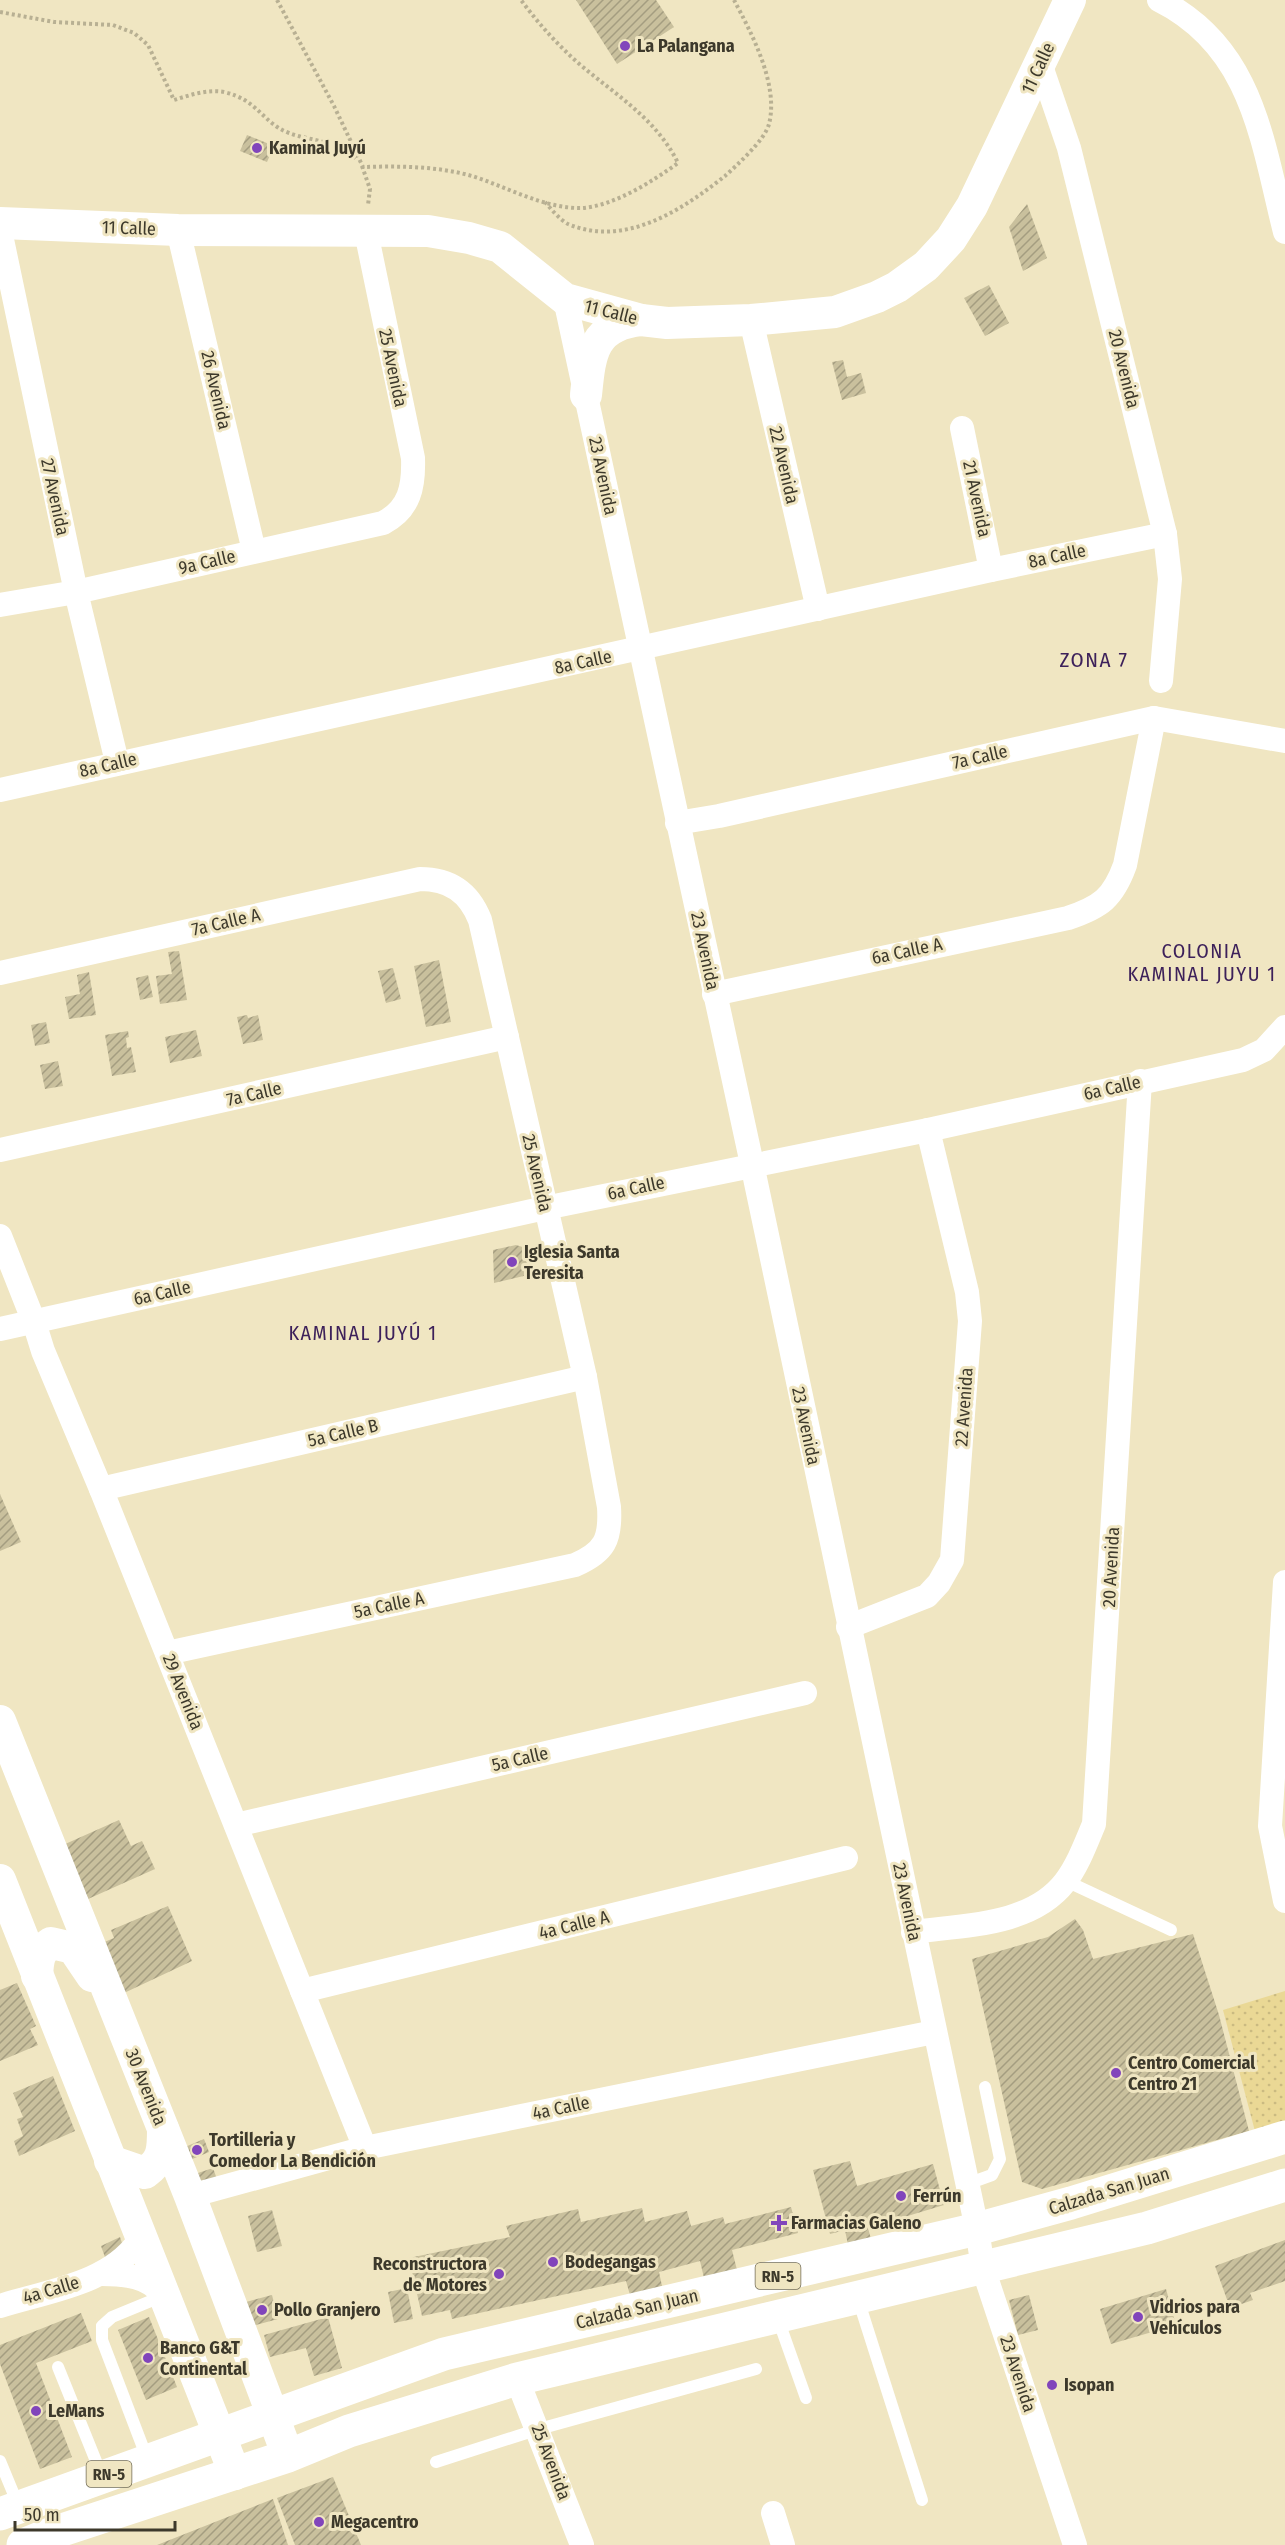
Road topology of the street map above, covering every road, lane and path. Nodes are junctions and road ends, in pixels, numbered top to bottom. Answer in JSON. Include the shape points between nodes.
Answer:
{"nodes":[{"id":1,"x":277,"y":0,"type":"edge"},
{"id":2,"x":521,"y":0,"type":"edge"},
{"id":3,"x":734,"y":0,"type":"edge"},
{"id":4,"x":1070,"y":0,"type":"edge"},
{"id":5,"x":1159,"y":0,"type":"edge"},
{"id":6,"x":0,"y":12,"type":"edge"},
{"id":7,"x":1040,"y":63,"type":"junction"},
{"id":8,"x":363,"y":167,"type":"junction"},
{"id":9,"x":544,"y":202,"type":"junction"},
{"id":10,"x":0,"y":223,"type":"edge"},
{"id":11,"x":0,"y":230,"type":"edge"},
{"id":12,"x":178,"y":230,"type":"junction"},
{"id":13,"x":366,"y":232,"type":"junction"},
{"id":14,"x":1285,"y":232,"type":"edge"},
{"id":15,"x":565,"y":300,"type":"junction"},
{"id":16,"x":641,"y":320,"type":"junction"},
{"id":17,"x":751,"y":320,"type":"junction"},
{"id":18,"x":586,"y":395,"type":"junction"},
{"id":19,"x":962,"y":428,"type":"dead end"},
{"id":20,"x":406,"y":502,"type":"joint"},
{"id":21,"x":1165,"y":534,"type":"junction"},
{"id":22,"x":254,"y":551,"type":"junction"},
{"id":23,"x":992,"y":570,"type":"junction"},
{"id":24,"x":76,"y":592,"type":"junction"},
{"id":25,"x":0,"y":605,"type":"edge"},
{"id":26,"x":818,"y":609,"type":"junction"},
{"id":27,"x":640,"y":650,"type":"junction"},
{"id":28,"x":1161,"y":681,"type":"dead end"},
{"id":29,"x":1154,"y":718,"type":"junction"},
{"id":30,"x":1285,"y":741,"type":"edge"},
{"id":31,"x":117,"y":762,"type":"junction"},
{"id":32,"x":0,"y":790,"type":"edge"},
{"id":33,"x":677,"y":823,"type":"junction"},
{"id":34,"x":451,"y":884,"type":"joint"},
{"id":35,"x":0,"y":973,"type":"edge"},
{"id":36,"x":714,"y":994,"type":"junction"},
{"id":37,"x":1278,"y":1036,"type":"edge"},
{"id":38,"x":507,"y":1037,"type":"junction"},
{"id":39,"x":1140,"y":1081,"type":"junction"},
{"id":40,"x":928,"y":1130,"type":"junction"},
{"id":41,"x":0,"y":1150,"type":"edge"},
{"id":42,"x":752,"y":1164,"type":"junction"},
{"id":43,"x":545,"y":1208,"type":"junction"},
{"id":44,"x":0,"y":1236,"type":"edge"},
{"id":45,"x":34,"y":1322,"type":"junction"},
{"id":46,"x":0,"y":1329,"type":"edge"},
{"id":47,"x":585,"y":1377,"type":"junction"},
{"id":48,"x":101,"y":1489,"type":"junction"},
{"id":49,"x":605,"y":1544,"type":"joint"},
{"id":50,"x":1285,"y":1582,"type":"edge"},
{"id":51,"x":848,"y":1627,"type":"junction"},
{"id":52,"x":167,"y":1653,"type":"junction"},
{"id":53,"x":805,"y":1693,"type":"dead end"},
{"id":54,"x":1280,"y":1701,"type":"edge"},
{"id":55,"x":0,"y":1721,"type":"edge"},
{"id":56,"x":236,"y":1825,"type":"junction"},
{"id":57,"x":846,"y":1858,"type":"dead end"},
{"id":58,"x":0,"y":1880,"type":"edge"},
{"id":59,"x":1066,"y":1881,"type":"junction"},
{"id":60,"x":1284,"y":1891,"type":"edge"},
{"id":61,"x":1172,"y":1930,"type":"dead end"},
{"id":62,"x":913,"y":1932,"type":"junction"},
{"id":63,"x":37,"y":1976,"type":"junction"},
{"id":64,"x":302,"y":1991,"type":"junction"},
{"id":65,"x":112,"y":2004,"type":"junction"},
{"id":66,"x":934,"y":2032,"type":"junction"},
{"id":67,"x":985,"y":2087,"type":"dead end"},
{"id":68,"x":163,"y":2129,"type":"junction"},
{"id":69,"x":1285,"y":2138,"type":"edge"},
{"id":70,"x":365,"y":2148,"type":"junction"},
{"id":71,"x":110,"y":2161,"type":"junction"},
{"id":72,"x":967,"y":2184,"type":"junction"},
{"id":73,"x":1285,"y":2185,"type":"edge"},
{"id":74,"x":190,"y":2196,"type":"junction"},
{"id":75,"x":977,"y":2229,"type":"junction"},
{"id":76,"x":137,"y":2230,"type":"junction"},
{"id":77,"x":983,"y":2268,"type":"junction"},
{"id":78,"x":102,"y":2274,"type":"junction"},
{"id":79,"x":163,"y":2296,"type":"junction"},
{"id":80,"x":857,"y":2298,"type":"junction"},
{"id":81,"x":0,"y":2306,"type":"edge"},
{"id":82,"x":778,"y":2318,"type":"junction"},
{"id":83,"x":58,"y":2367,"type":"dead end"},
{"id":84,"x":756,"y":2368,"type":"dead end"},
{"id":85,"x":518,"y":2379,"type":"junction"},
{"id":86,"x":806,"y":2398,"type":"dead end"},
{"id":87,"x":273,"y":2416,"type":"junction"},
{"id":88,"x":538,"y":2428,"type":"junction"},
{"id":89,"x":218,"y":2436,"type":"junction"},
{"id":90,"x":288,"y":2456,"type":"junction"},
{"id":91,"x":147,"y":2460,"type":"junction"},
{"id":92,"x":0,"y":2461,"type":"edge"},
{"id":93,"x":436,"y":2462,"type":"dead end"},
{"id":94,"x":235,"y":2474,"type":"junction"},
{"id":95,"x":102,"y":2477,"type":"junction"},
{"id":96,"x":922,"y":2500,"type":"dead end"},
{"id":97,"x":10,"y":2511,"type":"edge"},
{"id":98,"x":773,"y":2512,"type":"dead end"},
{"id":99,"x":41,"y":2541,"type":"edge"},
{"id":100,"x":582,"y":2545,"type":"edge"},
{"id":101,"x":783,"y":2545,"type":"edge"},
{"id":102,"x":1075,"y":2545,"type":"edge"}],
"edges":[{"from":1,"to":8,"type":"path"},
{"from":2,"to":9,"type":"path","via":[[550,38],[613,89],[666,140],[678,164],[621,197],[583,208]]},
{"from":3,"to":9,"type":"path","via":[[770,80],[769,126],[742,161],[695,200],[658,221],[609,232],[567,224]]},
{"from":4,"to":7,"type":"street","name":"11 Calle"},
{"from":5,"to":14,"type":"street","via":[[1206,34],[1249,95]]},
{"from":6,"to":8,"type":"path","via":[[54,22],[113,25],[134,33],[148,45],[174,100],[222,91],[248,99],[281,129],[337,146],[353,155]]},
{"from":7,"to":17,"type":"street","name":"11 Calle","via":[[967,214],[926,266],[857,306],[836,312]]},
{"from":7,"to":21,"type":"street","name":"20 Avenida","via":[[1069,148]]},
{"from":8,"to":9,"type":"path","via":[[437,168]]},
{"from":8,"to":13,"type":"path","via":[[370,189]]},
{"from":10,"to":12,"type":"street","name":"11 Calle"},
{"from":11,"to":24,"type":"street","name":"27 Avenida"},
{"from":12,"to":13,"type":"street","name":"11 Calle"},
{"from":12,"to":22,"type":"street","name":"26 Avenida"},
{"from":13,"to":15,"type":"street","name":"11 Calle","via":[[428,231],[500,248]]},
{"from":13,"to":20,"type":"street","name":"25 Avenida","via":[[413,458],[414,482]]},
{"from":15,"to":16,"type":"street","name":"11 Calle"},
{"from":15,"to":18,"type":"street","name":"23 Avenida"},
{"from":16,"to":17,"type":"street","name":"11 Calle","via":[[666,324]]},
{"from":16,"to":18,"type":"street","via":[[615,326],[597,343],[588,365]]},
{"from":17,"to":26,"type":"street","name":"22 Avenida"},
{"from":18,"to":27,"type":"street","name":"23 Avenida"},
{"from":19,"to":23,"type":"street","name":"21 Avenida"},
{"from":20,"to":22,"type":"street","name":"9a Calle","via":[[383,523]]},
{"from":21,"to":23,"type":"street","name":"8a Calle"},
{"from":21,"to":28,"type":"street","name":"20 Avenida","via":[[1170,579]]},
{"from":22,"to":24,"type":"street","name":"9a Calle"},
{"from":23,"to":26,"type":"street","name":"8a Calle"},
{"from":24,"to":25,"type":"street","name":"9a Calle"},
{"from":24,"to":31,"type":"street","name":"27 Avenida"},
{"from":26,"to":27,"type":"street","name":"8a Calle"},
{"from":27,"to":31,"type":"street","name":"8a Calle"},
{"from":27,"to":33,"type":"street","name":"23 Avenida"},
{"from":29,"to":30,"type":"street","name":"7a Calle"},
{"from":29,"to":33,"type":"street","name":"7a Calle"},
{"from":29,"to":36,"type":"street","name":"6a Calle A","via":[[1125,864],[1113,892],[1099,905],[1068,918]]},
{"from":31,"to":32,"type":"street","name":"8a Calle"},
{"from":33,"to":36,"type":"street","name":"23 Avenida"},
{"from":34,"to":35,"type":"street","name":"7a Calle A","via":[[433,879],[407,881]]},
{"from":34,"to":38,"type":"street","name":"25 Avenida","via":[[470,899],[480,920]]},
{"from":36,"to":42,"type":"street","name":"23 Avenida"},
{"from":37,"to":39,"type":"street","name":"6a Calle","via":[[1243,1060]]},
{"from":38,"to":41,"type":"street","name":"7a Calle"},
{"from":38,"to":43,"type":"street","name":"25 Avenida"},
{"from":39,"to":40,"type":"street","name":"6a Calle"},
{"from":39,"to":59,"type":"street","name":"20 Avenida","via":[[1095,1819]]},
{"from":40,"to":42,"type":"street","name":"6a Calle"},
{"from":40,"to":51,"type":"street","name":"22 Avenida","via":[[967,1292],[970,1322],[952,1560],[927,1596]]},
{"from":42,"to":43,"type":"street","name":"6a Calle"},
{"from":42,"to":51,"type":"street","name":"23 Avenida"},
{"from":43,"to":45,"type":"street","name":"6a Calle"},
{"from":43,"to":47,"type":"street","name":"25 Avenida"},
{"from":44,"to":45,"type":"street","name":"29 Avenida"},
{"from":45,"to":46,"type":"street","name":"6a Calle"},
{"from":45,"to":48,"type":"street","name":"29 Avenida"},
{"from":47,"to":48,"type":"street","name":"5a Calle B"},
{"from":47,"to":49,"type":"street","name":"25 Avenida","via":[[609,1507],[610,1527]]},
{"from":48,"to":52,"type":"street","name":"29 Avenida"},
{"from":49,"to":52,"type":"street","name":"5a Calle A","via":[[592,1558],[575,1565]]},
{"from":50,"to":54,"type":"street"},
{"from":51,"to":62,"type":"street","name":"23 Avenida"},
{"from":52,"to":56,"type":"street","name":"29 Avenida"},
{"from":53,"to":56,"type":"street","name":"5a Calle"},
{"from":54,"to":60,"type":"street","via":[[1270,1826]]},
{"from":55,"to":65,"type":"street","name":"30 Avenida"},
{"from":56,"to":64,"type":"street","name":"29 Avenida"},
{"from":57,"to":64,"type":"street","name":"4a Calle A"},
{"from":58,"to":63,"type":"street"},
{"from":59,"to":61,"type":"lane"},
{"from":59,"to":62,"type":"street","name":"20 Avenida","via":[[1041,1903],[1004,1919]]},
{"from":62,"to":66,"type":"street","name":"23 Avenida"},
{"from":63,"to":65,"type":"street","via":[[44,1948],[51,1943],[73,1948]]},
{"from":63,"to":71,"type":"street"},
{"from":64,"to":70,"type":"street","name":"29 Avenida"},
{"from":65,"to":68,"type":"street","name":"30 Avenida"},
{"from":66,"to":70,"type":"street","name":"4a Calle"},
{"from":66,"to":72,"type":"street","name":"23 Avenida"},
{"from":67,"to":72,"type":"lane","via":[[1000,2159],[992,2175]]},
{"from":68,"to":71,"type":"street","via":[[163,2155],[145,2173]]},
{"from":68,"to":74,"type":"street","name":"30 Avenida"},
{"from":69,"to":75,"type":"main road","name":"Calzada San Juan","number":"RN-5"},
{"from":70,"to":74,"type":"street","name":"4a Calle"},
{"from":71,"to":76,"type":"street"},
{"from":72,"to":75,"type":"street","name":"23 Avenida"},
{"from":73,"to":77,"type":"main road","number":"RN-5","via":[[1147,2228]]},
{"from":74,"to":87,"type":"street","name":"30 Avenida"},
{"from":75,"to":77,"type":"street","name":"23 Avenida"},
{"from":75,"to":87,"type":"main road","name":"Calzada San Juan","number":"RN-5","via":[[444,2354]]},
{"from":76,"to":78,"type":"street","name":"4a Calle","via":[[138,2242],[129,2254]]},
{"from":76,"to":79,"type":"street"},
{"from":77,"to":80,"type":"main road","number":"RN-5"},
{"from":77,"to":102,"type":"street","name":"23 Avenida"},
{"from":78,"to":79,"type":"street","name":"4a Calle","via":[[142,2280],[156,2286]]},
{"from":78,"to":81,"type":"street","name":"4a Calle"},
{"from":79,"to":89,"type":"street"},
{"from":79,"to":91,"type":"lane","via":[[112,2317],[102,2326],[102,2340]]},
{"from":80,"to":82,"type":"main road","number":"RN-5"},
{"from":80,"to":96,"type":"lane"},
{"from":82,"to":85,"type":"main road","number":"RN-5"},
{"from":82,"to":86,"type":"lane"},
{"from":83,"to":95,"type":"lane"},
{"from":84,"to":88,"type":"lane"},
{"from":85,"to":88,"type":"street","name":"25 Avenida"},
{"from":85,"to":90,"type":"main road","number":"RN-5","via":[[349,2432]]},
{"from":87,"to":89,"type":"main road","name":"Calzada San Juan","number":"RN-5"},
{"from":87,"to":90,"type":"street","name":"30 Avenida"},
{"from":88,"to":93,"type":"lane"},
{"from":88,"to":100,"type":"street","name":"25 Avenida"},
{"from":89,"to":91,"type":"main road","name":"Calzada San Juan","number":"RN-5"},
{"from":89,"to":94,"type":"street"},
{"from":90,"to":94,"type":"main road","number":"RN-5"},
{"from":91,"to":95,"type":"main road","name":"Calzada San Juan","number":"RN-5"},
{"from":92,"to":97,"type":"lane"},
{"from":94,"to":99,"type":"main road","number":"RN-5"},
{"from":95,"to":97,"type":"main road","name":"Calzada San Juan","number":"RN-5"},
{"from":98,"to":101,"type":"street"}]}
